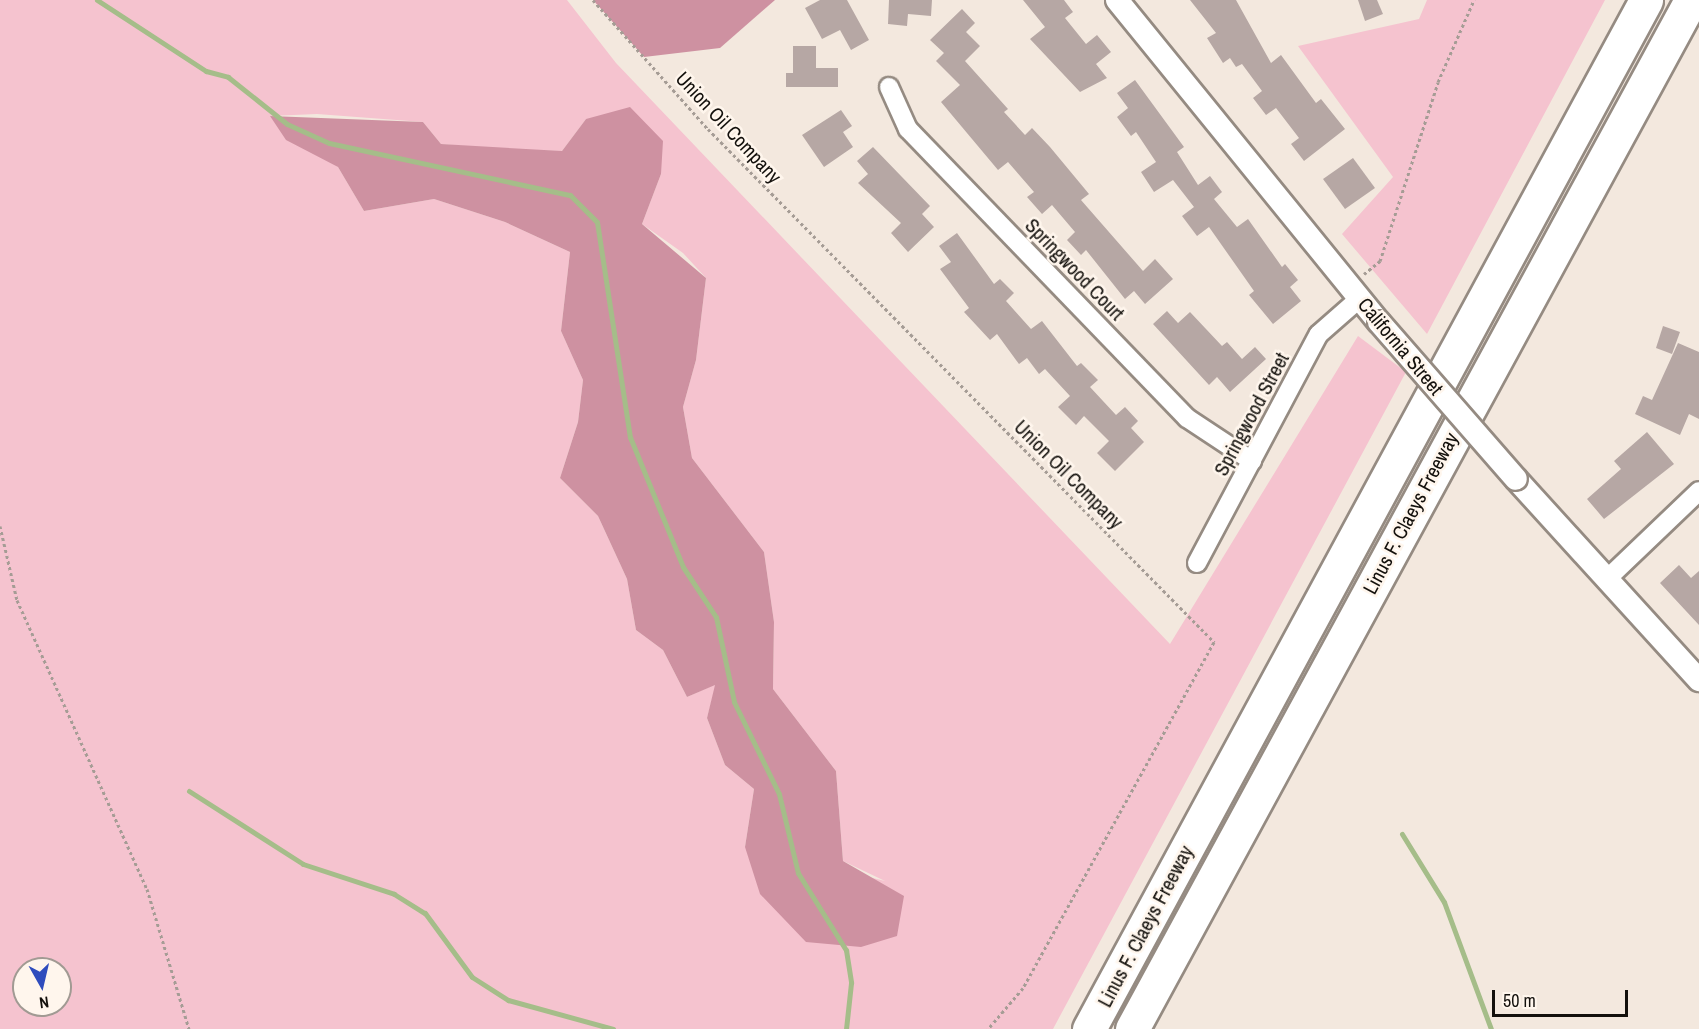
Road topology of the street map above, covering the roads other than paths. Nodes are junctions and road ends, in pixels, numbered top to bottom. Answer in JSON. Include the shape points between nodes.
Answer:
{"nodes":[{"id":1,"x":1117,"y":0,"type":"edge"},
{"id":2,"x":1646,"y":0,"type":"edge"},
{"id":3,"x":1691,"y":0,"type":"edge"},
{"id":4,"x":889,"y":87,"type":"dead end"},
{"id":5,"x":1354,"y":291,"type":"junction"},
{"id":6,"x":1252,"y":461,"type":"junction"},
{"id":7,"x":1699,"y":491,"type":"edge"},
{"id":8,"x":1197,"y":563,"type":"dead end"},
{"id":9,"x":1607,"y":579,"type":"junction"},
{"id":10,"x":1699,"y":680,"type":"edge"},
{"id":11,"x":1089,"y":1029,"type":"edge"},
{"id":12,"x":1132,"y":1029,"type":"edge"}],
"edges":[{"from":1,"to":5,"type":"street","name":"California Street"},
{"from":2,"to":11,"type":"highway","name":"Linus F. Claeys Freeway"},
{"from":3,"to":12,"type":"highway","name":"Linus F. Claeys Freeway"},
{"from":4,"to":6,"type":"street","name":"Springwood Court","via":[[908,129],[1171,401],[1205,433]]},
{"from":5,"to":6,"type":"street","name":"Springwood Street","via":[[1319,334]]},
{"from":5,"to":9,"type":"street","name":"California Street","bridge":true},
{"from":6,"to":8,"type":"street","name":"Springwood Street"},
{"from":7,"to":9,"type":"street"},
{"from":9,"to":10,"type":"street","name":"California Street"}]}
